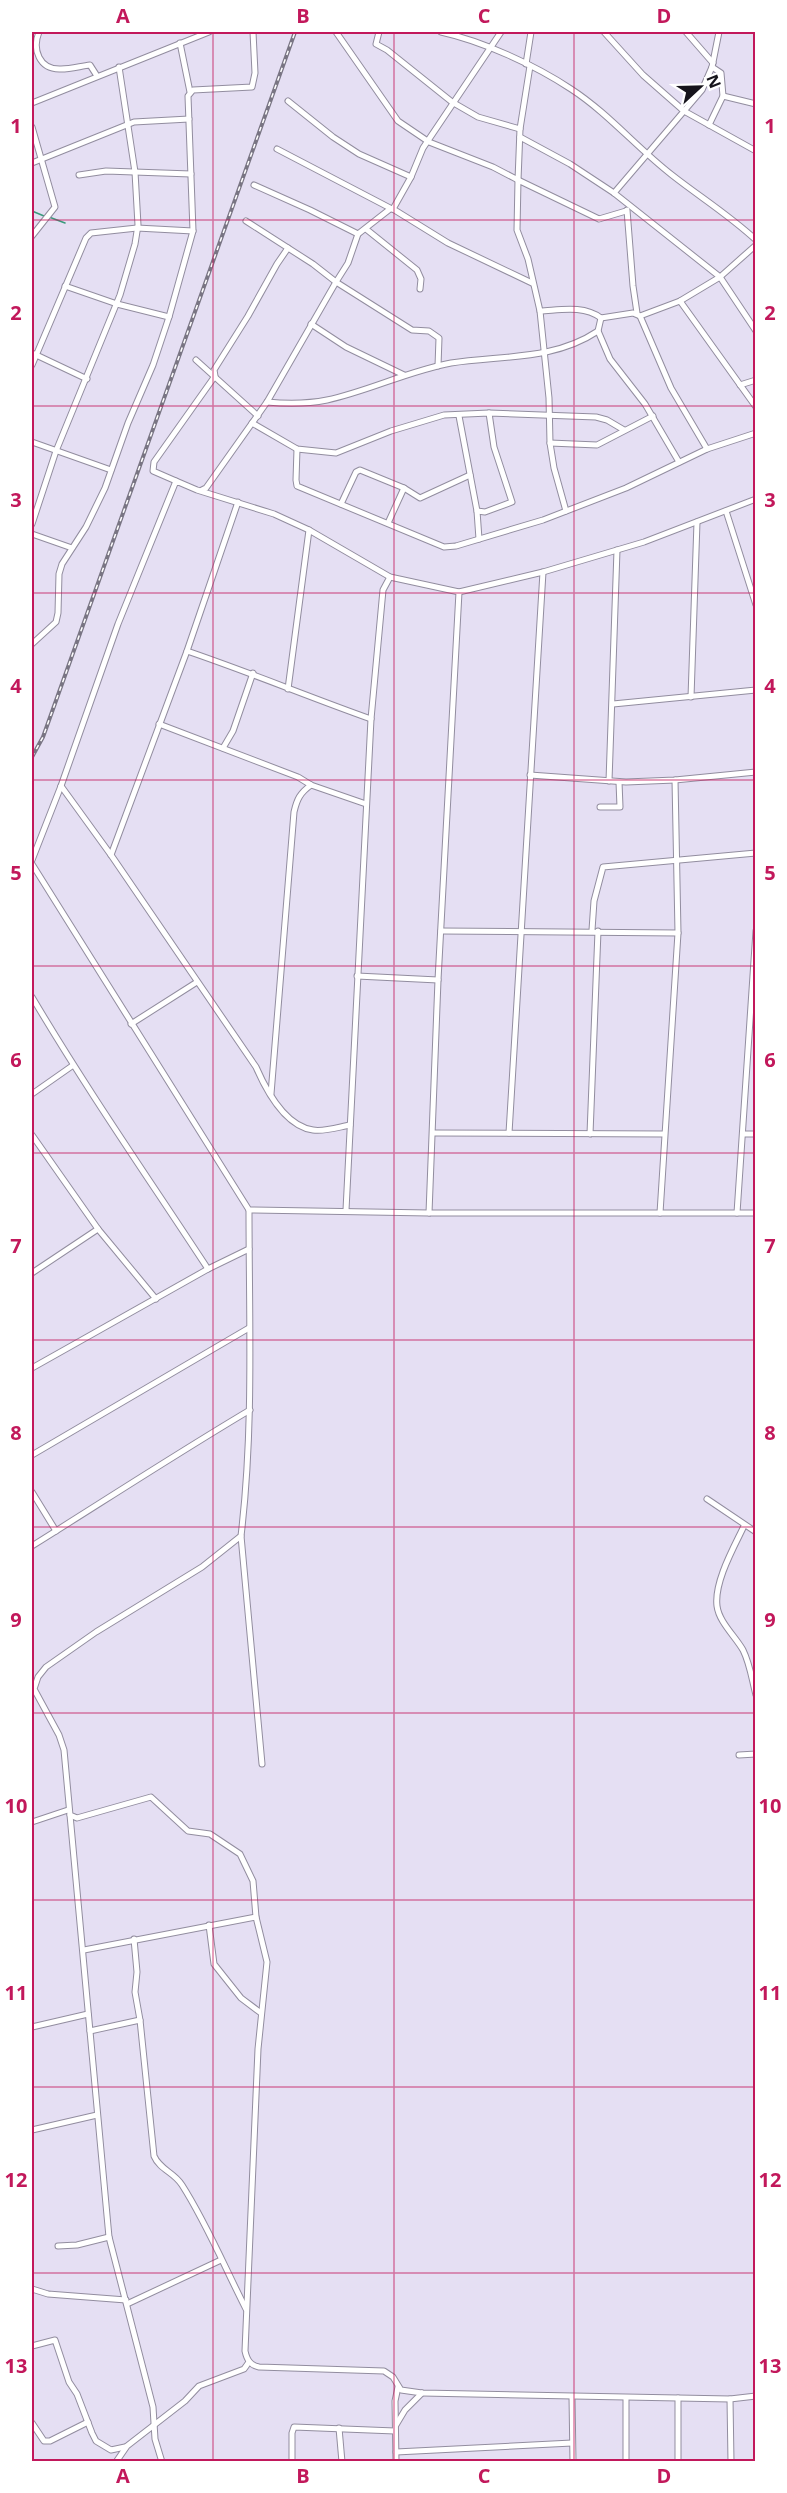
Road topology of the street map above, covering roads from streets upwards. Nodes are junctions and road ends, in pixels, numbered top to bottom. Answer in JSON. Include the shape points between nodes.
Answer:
{"nodes":[{"id":1,"x":39,"y":32,"type":"edge"},
{"id":2,"x":209,"y":32,"type":"edge"},
{"id":3,"x":253,"y":32,"type":"edge"},
{"id":4,"x":336,"y":32,"type":"edge"},
{"id":5,"x":379,"y":32,"type":"edge"},
{"id":6,"x":441,"y":32,"type":"edge"},
{"id":7,"x":501,"y":32,"type":"edge"},
{"id":8,"x":531,"y":32,"type":"edge"},
{"id":9,"x":604,"y":32,"type":"edge"},
{"id":10,"x":686,"y":32,"type":"edge"},
{"id":11,"x":719,"y":32,"type":"edge"},
{"id":12,"x":180,"y":43,"type":"junction"},
{"id":13,"x":490,"y":49,"type":"junction"},
{"id":14,"x":528,"y":65,"type":"junction"},
{"id":15,"x":712,"y":65,"type":"junction"},
{"id":16,"x":119,"y":66,"type":"junction"},
{"id":17,"x":97,"y":76,"type":"junction"},
{"id":18,"x":190,"y":92,"type":"junction"},
{"id":19,"x":723,"y":96,"type":"junction"},
{"id":20,"x":288,"y":101,"type":"dead end"},
{"id":21,"x":452,"y":102,"type":"junction"},
{"id":22,"x":32,"y":103,"type":"edge"},
{"id":23,"x":756,"y":104,"type":"edge"},
{"id":24,"x":684,"y":111,"type":"junction"},
{"id":25,"x":189,"y":119,"type":"junction"},
{"id":26,"x":128,"y":125,"type":"junction"},
{"id":27,"x":709,"y":125,"type":"junction"},
{"id":28,"x":32,"y":127,"type":"edge"},
{"id":29,"x":520,"y":129,"type":"junction"},
{"id":30,"x":520,"y":137,"type":"junction"},
{"id":31,"x":429,"y":142,"type":"junction"},
{"id":32,"x":277,"y":149,"type":"dead end"},
{"id":33,"x":647,"y":152,"type":"junction"},
{"id":34,"x":756,"y":152,"type":"edge"},
{"id":35,"x":40,"y":159,"type":"junction"},
{"id":36,"x":32,"y":163,"type":"edge"},
{"id":37,"x":135,"y":172,"type":"junction"},
{"id":38,"x":191,"y":174,"type":"junction"},
{"id":39,"x":79,"y":175,"type":"dead end"},
{"id":40,"x":411,"y":177,"type":"junction"},
{"id":41,"x":518,"y":180,"type":"junction"},
{"id":42,"x":254,"y":185,"type":"dead end"},
{"id":43,"x":614,"y":193,"type":"junction"},
{"id":44,"x":392,"y":209,"type":"junction"},
{"id":45,"x":628,"y":209,"type":"junction"},
{"id":46,"x":246,"y":221,"type":"dead end"},
{"id":47,"x":137,"y":228,"type":"junction"},
{"id":48,"x":366,"y":229,"type":"junction"},
{"id":49,"x":193,"y":231,"type":"junction"},
{"id":50,"x":358,"y":234,"type":"junction"},
{"id":51,"x":32,"y":236,"type":"edge"},
{"id":52,"x":756,"y":240,"type":"edge"},
{"id":53,"x":756,"y":246,"type":"edge"},
{"id":54,"x":288,"y":248,"type":"junction"},
{"id":55,"x":720,"y":277,"type":"junction"},
{"id":56,"x":336,"y":282,"type":"junction"},
{"id":57,"x":532,"y":283,"type":"junction"},
{"id":58,"x":65,"y":286,"type":"junction"},
{"id":59,"x":420,"y":289,"type":"dead end"},
{"id":60,"x":680,"y":301,"type":"junction"},
{"id":61,"x":117,"y":304,"type":"junction"},
{"id":62,"x":540,"y":310,"type":"junction"},
{"id":63,"x":639,"y":314,"type":"junction"},
{"id":64,"x":169,"y":317,"type":"junction"},
{"id":65,"x":601,"y":318,"type":"junction"},
{"id":66,"x":311,"y":324,"type":"junction"},
{"id":67,"x":598,"y":331,"type":"junction"},
{"id":68,"x":756,"y":331,"type":"edge"},
{"id":69,"x":34,"y":354,"type":"edge"},
{"id":70,"x":543,"y":354,"type":"junction"},
{"id":71,"x":196,"y":360,"type":"dead end"},
{"id":72,"x":32,"y":366,"type":"edge"},
{"id":73,"x":438,"y":366,"type":"junction"},
{"id":74,"x":404,"y":375,"type":"junction"},
{"id":75,"x":214,"y":376,"type":"junction"},
{"id":76,"x":87,"y":379,"type":"junction"},
{"id":77,"x":756,"y":380,"type":"edge"},
{"id":78,"x":740,"y":385,"type":"junction"},
{"id":79,"x":267,"y":402,"type":"junction"},
{"id":80,"x":756,"y":407,"type":"edge"},
{"id":81,"x":489,"y":413,"type":"junction"},
{"id":82,"x":549,"y":413,"type":"junction"},
{"id":83,"x":258,"y":416,"type":"junction"},
{"id":84,"x":459,"y":416,"type":"junction"},
{"id":85,"x":653,"y":416,"type":"junction"},
{"id":86,"x":252,"y":423,"type":"junction"},
{"id":87,"x":624,"y":430,"type":"junction"},
{"id":88,"x":756,"y":433,"type":"edge"},
{"id":89,"x":32,"y":442,"type":"edge"},
{"id":90,"x":550,"y":443,"type":"junction"},
{"id":91,"x":297,"y":449,"type":"junction"},
{"id":92,"x":707,"y":449,"type":"junction"},
{"id":93,"x":56,"y":451,"type":"junction"},
{"id":94,"x":679,"y":462,"type":"junction"},
{"id":95,"x":111,"y":470,"type":"junction"},
{"id":96,"x":470,"y":475,"type":"junction"},
{"id":97,"x":177,"y":481,"type":"junction"},
{"id":98,"x":404,"y":488,"type":"junction"},
{"id":99,"x":201,"y":490,"type":"junction"},
{"id":100,"x":756,"y":499,"type":"edge"},
{"id":101,"x":238,"y":502,"type":"junction"},
{"id":102,"x":341,"y":504,"type":"junction"},
{"id":103,"x":477,"y":511,"type":"junction"},
{"id":104,"x":566,"y":511,"type":"junction"},
{"id":105,"x":726,"y":511,"type":"junction"},
{"id":106,"x":697,"y":522,"type":"junction"},
{"id":107,"x":388,"y":523,"type":"junction"},
{"id":108,"x":32,"y":524,"type":"edge"},
{"id":109,"x":309,"y":530,"type":"junction"},
{"id":110,"x":32,"y":534,"type":"edge"},
{"id":111,"x":479,"y":539,"type":"junction"},
{"id":112,"x":72,"y":548,"type":"junction"},
{"id":113,"x":617,"y":550,"type":"junction"},
{"id":114,"x":543,"y":572,"type":"junction"},
{"id":115,"x":390,"y":577,"type":"junction"},
{"id":116,"x":459,"y":592,"type":"junction"},
{"id":117,"x":756,"y":605,"type":"edge"},
{"id":118,"x":33,"y":641,"type":"edge"},
{"id":119,"x":187,"y":651,"type":"junction"},
{"id":120,"x":254,"y":673,"type":"junction"},
{"id":121,"x":288,"y":689,"type":"junction"},
{"id":122,"x":756,"y":690,"type":"edge"},
{"id":123,"x":691,"y":697,"type":"junction"},
{"id":124,"x":613,"y":704,"type":"junction"},
{"id":125,"x":371,"y":718,"type":"junction"},
{"id":126,"x":159,"y":724,"type":"junction"},
{"id":127,"x":223,"y":748,"type":"junction"},
{"id":128,"x":756,"y":772,"type":"edge"},
{"id":129,"x":530,"y":775,"type":"junction"},
{"id":130,"x":675,"y":780,"type":"junction"},
{"id":131,"x":609,"y":781,"type":"junction"},
{"id":132,"x":619,"y":782,"type":"junction"},
{"id":133,"x":311,"y":785,"type":"junction"},
{"id":134,"x":61,"y":786,"type":"junction"},
{"id":135,"x":366,"y":804,"type":"junction"},
{"id":136,"x":600,"y":807,"type":"dead end"},
{"id":137,"x":756,"y":853,"type":"edge"},
{"id":138,"x":111,"y":855,"type":"junction"},
{"id":139,"x":678,"y":861,"type":"junction"},
{"id":140,"x":32,"y":862,"type":"edge"},
{"id":141,"x":441,"y":931,"type":"junction"},
{"id":142,"x":521,"y":931,"type":"junction"},
{"id":143,"x":595,"y":931,"type":"junction"},
{"id":144,"x":756,"y":931,"type":"edge"},
{"id":145,"x":678,"y":933,"type":"junction"},
{"id":146,"x":357,"y":976,"type":"junction"},
{"id":147,"x":438,"y":980,"type":"junction"},
{"id":148,"x":197,"y":982,"type":"junction"},
{"id":149,"x":32,"y":997,"type":"edge"},
{"id":150,"x":34,"y":1007,"type":"edge"},
{"id":151,"x":131,"y":1024,"type":"junction"},
{"id":152,"x":72,"y":1066,"type":"junction"},
{"id":153,"x":32,"y":1094,"type":"edge"},
{"id":154,"x":271,"y":1094,"type":"junction"},
{"id":155,"x":350,"y":1125,"type":"junction"},
{"id":156,"x":434,"y":1133,"type":"junction"},
{"id":157,"x":509,"y":1133,"type":"junction"},
{"id":158,"x":590,"y":1134,"type":"junction"},
{"id":159,"x":664,"y":1134,"type":"junction"},
{"id":160,"x":744,"y":1134,"type":"junction"},
{"id":161,"x":756,"y":1134,"type":"edge"},
{"id":162,"x":32,"y":1135,"type":"edge"},
{"id":163,"x":249,"y":1210,"type":"junction"},
{"id":164,"x":346,"y":1210,"type":"junction"},
{"id":165,"x":429,"y":1213,"type":"junction"},
{"id":166,"x":660,"y":1213,"type":"junction"},
{"id":167,"x":738,"y":1213,"type":"junction"},
{"id":168,"x":756,"y":1213,"type":"edge"},
{"id":169,"x":98,"y":1229,"type":"junction"},
{"id":170,"x":249,"y":1249,"type":"junction"},
{"id":171,"x":32,"y":1263,"type":"edge"},
{"id":172,"x":208,"y":1269,"type":"junction"},
{"id":173,"x":34,"y":1271,"type":"edge"},
{"id":174,"x":156,"y":1299,"type":"junction"},
{"id":175,"x":249,"y":1328,"type":"junction"},
{"id":176,"x":32,"y":1368,"type":"edge"},
{"id":177,"x":250,"y":1410,"type":"junction"},
{"id":178,"x":32,"y":1455,"type":"edge"},
{"id":179,"x":32,"y":1491,"type":"edge"},
{"id":180,"x":707,"y":1499,"type":"dead end"},
{"id":181,"x":744,"y":1526,"type":"junction"},
{"id":182,"x":56,"y":1531,"type":"junction"},
{"id":183,"x":756,"y":1532,"type":"edge"},
{"id":184,"x":241,"y":1536,"type":"junction"},
{"id":185,"x":32,"y":1546,"type":"edge"},
{"id":186,"x":756,"y":1695,"type":"edge"},
{"id":187,"x":739,"y":1755,"type":"dead end"},
{"id":188,"x":756,"y":1755,"type":"edge"},
{"id":189,"x":262,"y":1764,"type":"dead end"},
{"id":190,"x":69,"y":1813,"type":"junction"},
{"id":191,"x":32,"y":1822,"type":"edge"},
{"id":192,"x":256,"y":1917,"type":"junction"},
{"id":193,"x":209,"y":1925,"type":"junction"},
{"id":194,"x":134,"y":1939,"type":"junction"},
{"id":195,"x":84,"y":1950,"type":"junction"},
{"id":196,"x":261,"y":2013,"type":"junction"},
{"id":197,"x":88,"y":2014,"type":"junction"},
{"id":198,"x":140,"y":2020,"type":"junction"},
{"id":199,"x":32,"y":2027,"type":"edge"},
{"id":200,"x":90,"y":2031,"type":"junction"},
{"id":201,"x":97,"y":2115,"type":"junction"},
{"id":202,"x":32,"y":2130,"type":"edge"},
{"id":203,"x":109,"y":2237,"type":"junction"},
{"id":204,"x":58,"y":2246,"type":"dead end"},
{"id":205,"x":221,"y":2260,"type":"junction"},
{"id":206,"x":32,"y":2289,"type":"edge"},
{"id":207,"x":127,"y":2302,"type":"junction"},
{"id":208,"x":247,"y":2311,"type":"junction"},
{"id":209,"x":32,"y":2346,"type":"edge"},
{"id":210,"x":250,"y":2362,"type":"junction"},
{"id":211,"x":244,"y":2369,"type":"junction"},
{"id":212,"x":398,"y":2387,"type":"junction"},
{"id":213,"x":422,"y":2393,"type":"junction"},
{"id":214,"x":756,"y":2396,"type":"edge"},
{"id":215,"x":572,"y":2397,"type":"junction"},
{"id":216,"x":626,"y":2398,"type":"junction"},
{"id":217,"x":678,"y":2398,"type":"junction"},
{"id":218,"x":730,"y":2398,"type":"junction"},
{"id":219,"x":88,"y":2422,"type":"junction"},
{"id":220,"x":32,"y":2423,"type":"edge"},
{"id":221,"x":339,"y":2428,"type":"junction"},
{"id":222,"x":153,"y":2429,"type":"junction"},
{"id":223,"x":395,"y":2429,"type":"junction"},
{"id":224,"x":572,"y":2443,"type":"junction"},
{"id":225,"x":127,"y":2446,"type":"junction"},
{"id":226,"x":396,"y":2452,"type":"junction"},
{"id":227,"x":116,"y":2462,"type":"edge"},
{"id":228,"x":162,"y":2462,"type":"edge"},
{"id":229,"x":292,"y":2462,"type":"edge"},
{"id":230,"x":342,"y":2462,"type":"edge"},
{"id":231,"x":396,"y":2462,"type":"edge"},
{"id":232,"x":573,"y":2462,"type":"edge"},
{"id":233,"x":626,"y":2462,"type":"edge"},
{"id":234,"x":678,"y":2462,"type":"edge"},
{"id":235,"x":731,"y":2462,"type":"edge"}],
"edges":[{"from":1,"to":17,"type":"street","via":[[35,42],[42,63],[61,70],[90,65]]},
{"from":2,"to":12,"type":"street"},
{"from":3,"to":18,"type":"street","via":[[252,87]]},
{"from":4,"to":31,"type":"street","via":[[398,121]]},
{"from":5,"to":21,"type":"street","via":[[378,47]]},
{"from":6,"to":13,"type":"street"},
{"from":7,"to":13,"type":"street"},
{"from":8,"to":14,"type":"street"},
{"from":9,"to":24,"type":"street","via":[[643,75]]},
{"from":10,"to":15,"type":"street"},
{"from":11,"to":15,"type":"street"},
{"from":12,"to":16,"type":"street"},
{"from":12,"to":18,"type":"street"},
{"from":13,"to":14,"type":"street"},
{"from":13,"to":21,"type":"street"},
{"from":14,"to":29,"type":"street"},
{"from":14,"to":33,"type":"street","via":[[571,88]]},
{"from":15,"to":19,"type":"street","via":[[721,73]]},
{"from":15,"to":24,"type":"street","via":[[702,90]]},
{"from":16,"to":17,"type":"street"},
{"from":16,"to":26,"type":"street"},
{"from":17,"to":22,"type":"street"},
{"from":18,"to":25,"type":"street"},
{"from":19,"to":23,"type":"street"},
{"from":19,"to":27,"type":"street"},
{"from":20,"to":40,"type":"street","via":[[359,154]]},
{"from":21,"to":29,"type":"street","via":[[478,117]]},
{"from":21,"to":31,"type":"street"},
{"from":24,"to":27,"type":"street"},
{"from":24,"to":33,"type":"street"},
{"from":25,"to":26,"type":"street"},
{"from":25,"to":38,"type":"street"},
{"from":26,"to":35,"type":"street"},
{"from":26,"to":37,"type":"street"},
{"from":27,"to":34,"type":"street"},
{"from":28,"to":35,"type":"street"},
{"from":29,"to":30,"type":"street"},
{"from":30,"to":41,"type":"street"},
{"from":30,"to":43,"type":"street"},
{"from":31,"to":40,"type":"street"},
{"from":31,"to":41,"type":"street"},
{"from":32,"to":44,"type":"street"},
{"from":33,"to":43,"type":"street"},
{"from":33,"to":52,"type":"street"},
{"from":35,"to":36,"type":"street"},
{"from":35,"to":51,"type":"street","via":[[55,207]]},
{"from":37,"to":38,"type":"street"},
{"from":37,"to":39,"type":"street"},
{"from":37,"to":47,"type":"street"},
{"from":38,"to":49,"type":"street"},
{"from":40,"to":44,"type":"street"},
{"from":41,"to":45,"type":"street","via":[[599,219]]},
{"from":41,"to":57,"type":"street","via":[[516,221]]},
{"from":42,"to":50,"type":"street"},
{"from":43,"to":45,"type":"street"},
{"from":44,"to":48,"type":"street"},
{"from":44,"to":57,"type":"street","via":[[448,243]]},
{"from":45,"to":55,"type":"street"},
{"from":45,"to":63,"type":"street","via":[[633,286]]},
{"from":46,"to":54,"type":"street"},
{"from":47,"to":49,"type":"street"},
{"from":47,"to":58,"type":"street","via":[[91,233]]},
{"from":47,"to":61,"type":"street"},
{"from":48,"to":50,"type":"street"},
{"from":48,"to":59,"type":"street","via":[[417,270]]},
{"from":49,"to":64,"type":"street"},
{"from":50,"to":56,"type":"street"},
{"from":53,"to":55,"type":"street"},
{"from":54,"to":56,"type":"street"},
{"from":54,"to":75,"type":"street","via":[[214,370]]},
{"from":55,"to":60,"type":"street"},
{"from":55,"to":68,"type":"street"},
{"from":56,"to":66,"type":"street"},
{"from":56,"to":73,"type":"street","via":[[412,330],[439,338]]},
{"from":57,"to":62,"type":"street"},
{"from":58,"to":61,"type":"street"},
{"from":58,"to":69,"type":"street"},
{"from":60,"to":63,"type":"street"},
{"from":60,"to":78,"type":"street"},
{"from":61,"to":64,"type":"street"},
{"from":61,"to":76,"type":"street"},
{"from":62,"to":65,"type":"street","via":[[575,309]]},
{"from":62,"to":70,"type":"street"},
{"from":63,"to":65,"type":"street"},
{"from":63,"to":92,"type":"street","via":[[671,388]]},
{"from":64,"to":95,"type":"street"},
{"from":65,"to":67,"type":"street"},
{"from":66,"to":74,"type":"street"},
{"from":66,"to":79,"type":"street"},
{"from":67,"to":70,"type":"street","via":[[573,345]]},
{"from":67,"to":85,"type":"street","via":[[618,372]]},
{"from":69,"to":72,"type":"street"},
{"from":69,"to":76,"type":"street"},
{"from":70,"to":73,"type":"street"},
{"from":70,"to":82,"type":"street"},
{"from":71,"to":75,"type":"street"},
{"from":73,"to":74,"type":"street"},
{"from":74,"to":79,"type":"street","via":[[327,400]]},
{"from":75,"to":83,"type":"street"},
{"from":75,"to":97,"type":"street","via":[[152,466],[153,471]]},
{"from":76,"to":93,"type":"street"},
{"from":77,"to":78,"type":"street"},
{"from":78,"to":80,"type":"street"},
{"from":79,"to":83,"type":"street"},
{"from":81,"to":82,"type":"street"},
{"from":81,"to":84,"type":"street"},
{"from":81,"to":103,"type":"street","via":[[494,447],[512,502]]},
{"from":82,"to":87,"type":"street","via":[[596,417]]},
{"from":82,"to":90,"type":"street"},
{"from":83,"to":86,"type":"street"},
{"from":84,"to":91,"type":"street","via":[[444,415],[391,431],[338,453]]},
{"from":84,"to":96,"type":"street"},
{"from":85,"to":87,"type":"street"},
{"from":85,"to":94,"type":"street"},
{"from":86,"to":91,"type":"street"},
{"from":86,"to":99,"type":"street"},
{"from":87,"to":90,"type":"street","via":[[597,445]]},
{"from":88,"to":92,"type":"street"},
{"from":89,"to":93,"type":"street"},
{"from":90,"to":104,"type":"street"},
{"from":91,"to":102,"type":"street","via":[[296,485]]},
{"from":92,"to":94,"type":"street"},
{"from":93,"to":95,"type":"street"},
{"from":93,"to":108,"type":"street"},
{"from":94,"to":104,"type":"street"},
{"from":95,"to":112,"type":"street","via":[[86,527]]},
{"from":96,"to":98,"type":"street","via":[[420,498]]},
{"from":96,"to":103,"type":"street"},
{"from":97,"to":99,"type":"street"},
{"from":97,"to":134,"type":"street","via":[[118,624]]},
{"from":98,"to":102,"type":"street","via":[[360,470]]},
{"from":98,"to":107,"type":"street"},
{"from":99,"to":101,"type":"street"},
{"from":100,"to":105,"type":"street"},
{"from":101,"to":109,"type":"street"},
{"from":101,"to":119,"type":"street"},
{"from":102,"to":107,"type":"street"},
{"from":103,"to":111,"type":"street"},
{"from":104,"to":111,"type":"street"},
{"from":105,"to":106,"type":"street"},
{"from":105,"to":117,"type":"street"},
{"from":106,"to":113,"type":"street"},
{"from":106,"to":123,"type":"street"},
{"from":107,"to":111,"type":"street","via":[[444,547]]},
{"from":109,"to":115,"type":"street"},
{"from":109,"to":121,"type":"street"},
{"from":110,"to":112,"type":"street"},
{"from":112,"to":118,"type":"street","via":[[59,574],[56,622]]},
{"from":113,"to":114,"type":"street"},
{"from":113,"to":124,"type":"street"},
{"from":114,"to":116,"type":"street"},
{"from":114,"to":129,"type":"street"},
{"from":115,"to":116,"type":"street"},
{"from":115,"to":125,"type":"street","via":[[383,590]]},
{"from":116,"to":141,"type":"street"},
{"from":119,"to":120,"type":"street"},
{"from":119,"to":126,"type":"street"},
{"from":120,"to":121,"type":"street"},
{"from":120,"to":127,"type":"street"},
{"from":121,"to":125,"type":"street"},
{"from":122,"to":123,"type":"street"},
{"from":123,"to":124,"type":"street"},
{"from":124,"to":131,"type":"street"},
{"from":125,"to":135,"type":"street"},
{"from":126,"to":127,"type":"street"},
{"from":126,"to":138,"type":"street"},
{"from":127,"to":133,"type":"street"},
{"from":128,"to":130,"type":"street"},
{"from":129,"to":131,"type":"street"},
{"from":129,"to":142,"type":"street"},
{"from":130,"to":132,"type":"street"},
{"from":130,"to":139,"type":"street"},
{"from":131,"to":132,"type":"street"},
{"from":132,"to":136,"type":"street","via":[[620,807]]},
{"from":133,"to":135,"type":"street"},
{"from":133,"to":154,"type":"street","via":[[296,800],[294,812]]},
{"from":134,"to":138,"type":"street"},
{"from":134,"to":140,"type":"street"},
{"from":135,"to":146,"type":"street"},
{"from":137,"to":139,"type":"street"},
{"from":138,"to":148,"type":"street"},
{"from":139,"to":143,"type":"street","via":[[603,867],[594,902]]},
{"from":139,"to":145,"type":"street"},
{"from":140,"to":151,"type":"street"},
{"from":141,"to":142,"type":"street"},
{"from":141,"to":147,"type":"street"},
{"from":142,"to":143,"type":"street"},
{"from":142,"to":157,"type":"street"},
{"from":143,"to":145,"type":"street"},
{"from":143,"to":158,"type":"street"},
{"from":144,"to":160,"type":"street"},
{"from":145,"to":159,"type":"street"},
{"from":146,"to":147,"type":"street"},
{"from":146,"to":155,"type":"street"},
{"from":147,"to":156,"type":"street"},
{"from":148,"to":151,"type":"street"},
{"from":148,"to":154,"type":"street"},
{"from":149,"to":150,"type":"street"},
{"from":150,"to":152,"type":"street"},
{"from":151,"to":163,"type":"street"},
{"from":152,"to":153,"type":"street"},
{"from":152,"to":172,"type":"street"},
{"from":154,"to":155,"type":"street","via":[[288,1118],[300,1126],[314,1131]]},
{"from":155,"to":164,"type":"street"},
{"from":156,"to":157,"type":"street"},
{"from":156,"to":165,"type":"street"},
{"from":157,"to":158,"type":"street"},
{"from":158,"to":159,"type":"street"},
{"from":159,"to":166,"type":"street"},
{"from":160,"to":161,"type":"street"},
{"from":160,"to":167,"type":"street"},
{"from":162,"to":169,"type":"street"},
{"from":163,"to":164,"type":"street"},
{"from":163,"to":170,"type":"street"},
{"from":164,"to":165,"type":"street"},
{"from":165,"to":166,"type":"street"},
{"from":166,"to":167,"type":"street"},
{"from":167,"to":168,"type":"street"},
{"from":169,"to":173,"type":"street"},
{"from":169,"to":174,"type":"street"},
{"from":170,"to":172,"type":"street"},
{"from":170,"to":175,"type":"street"},
{"from":171,"to":173,"type":"street"},
{"from":172,"to":174,"type":"street"},
{"from":174,"to":176,"type":"street"},
{"from":175,"to":177,"type":"street"},
{"from":175,"to":178,"type":"street"},
{"from":177,"to":182,"type":"street"},
{"from":177,"to":184,"type":"street"},
{"from":179,"to":182,"type":"street"},
{"from":180,"to":181,"type":"street"},
{"from":181,"to":183,"type":"street"},
{"from":181,"to":186,"type":"street","via":[[718,1588],[717,1605],[750,1667]]},
{"from":182,"to":185,"type":"street"},
{"from":184,"to":189,"type":"street"},
{"from":184,"to":190,"type":"street","via":[[202,1567],[96,1632],[38,1677],[34,1689],[64,1750]]},
{"from":187,"to":188,"type":"street"},
{"from":190,"to":191,"type":"street"},
{"from":190,"to":192,"type":"street","via":[[77,1818],[146,1797],[156,1799],[188,1831],[210,1834],[240,1854],[253,1881]]},
{"from":190,"to":195,"type":"street"},
{"from":192,"to":193,"type":"street"},
{"from":192,"to":196,"type":"street","via":[[267,1962]]},
{"from":193,"to":194,"type":"street"},
{"from":193,"to":196,"type":"street","via":[[214,1964],[241,1998]]},
{"from":194,"to":195,"type":"street"},
{"from":194,"to":198,"type":"street"},
{"from":195,"to":197,"type":"street"},
{"from":196,"to":208,"type":"street"},
{"from":197,"to":199,"type":"street"},
{"from":197,"to":200,"type":"street"},
{"from":198,"to":200,"type":"street"},
{"from":198,"to":205,"type":"street","via":[[154,2156],[161,2168],[182,2184]]},
{"from":200,"to":201,"type":"street"},
{"from":201,"to":202,"type":"street"},
{"from":201,"to":203,"type":"street"},
{"from":203,"to":204,"type":"street"},
{"from":203,"to":207,"type":"street"},
{"from":205,"to":207,"type":"street"},
{"from":205,"to":208,"type":"street"},
{"from":206,"to":207,"type":"street"},
{"from":207,"to":222,"type":"street","via":[[153,2407]]},
{"from":208,"to":210,"type":"street"},
{"from":209,"to":219,"type":"street","via":[[55,2340]]},
{"from":210,"to":211,"type":"street"},
{"from":210,"to":211,"type":"street"},
{"from":210,"to":212,"type":"street","via":[[384,2371]]},
{"from":211,"to":222,"type":"street","via":[[199,2386]]},
{"from":212,"to":213,"type":"street"},
{"from":212,"to":223,"type":"street"},
{"from":213,"to":215,"type":"street"},
{"from":213,"to":223,"type":"street","via":[[405,2410]]},
{"from":214,"to":218,"type":"street"},
{"from":215,"to":216,"type":"street"},
{"from":215,"to":224,"type":"street"},
{"from":216,"to":217,"type":"street"},
{"from":216,"to":233,"type":"street"},
{"from":217,"to":218,"type":"street"},
{"from":217,"to":234,"type":"street"},
{"from":218,"to":235,"type":"street"},
{"from":219,"to":220,"type":"street","via":[[50,2441],[44,2441]]},
{"from":219,"to":225,"type":"street","via":[[103,2447],[111,2450]]},
{"from":221,"to":223,"type":"street"},
{"from":221,"to":229,"type":"street","via":[[294,2427]]},
{"from":221,"to":230,"type":"street"},
{"from":222,"to":225,"type":"street"},
{"from":222,"to":228,"type":"street"},
{"from":223,"to":226,"type":"street"},
{"from":224,"to":226,"type":"street"},
{"from":224,"to":232,"type":"street"},
{"from":225,"to":227,"type":"street"},
{"from":226,"to":231,"type":"street"}]}
